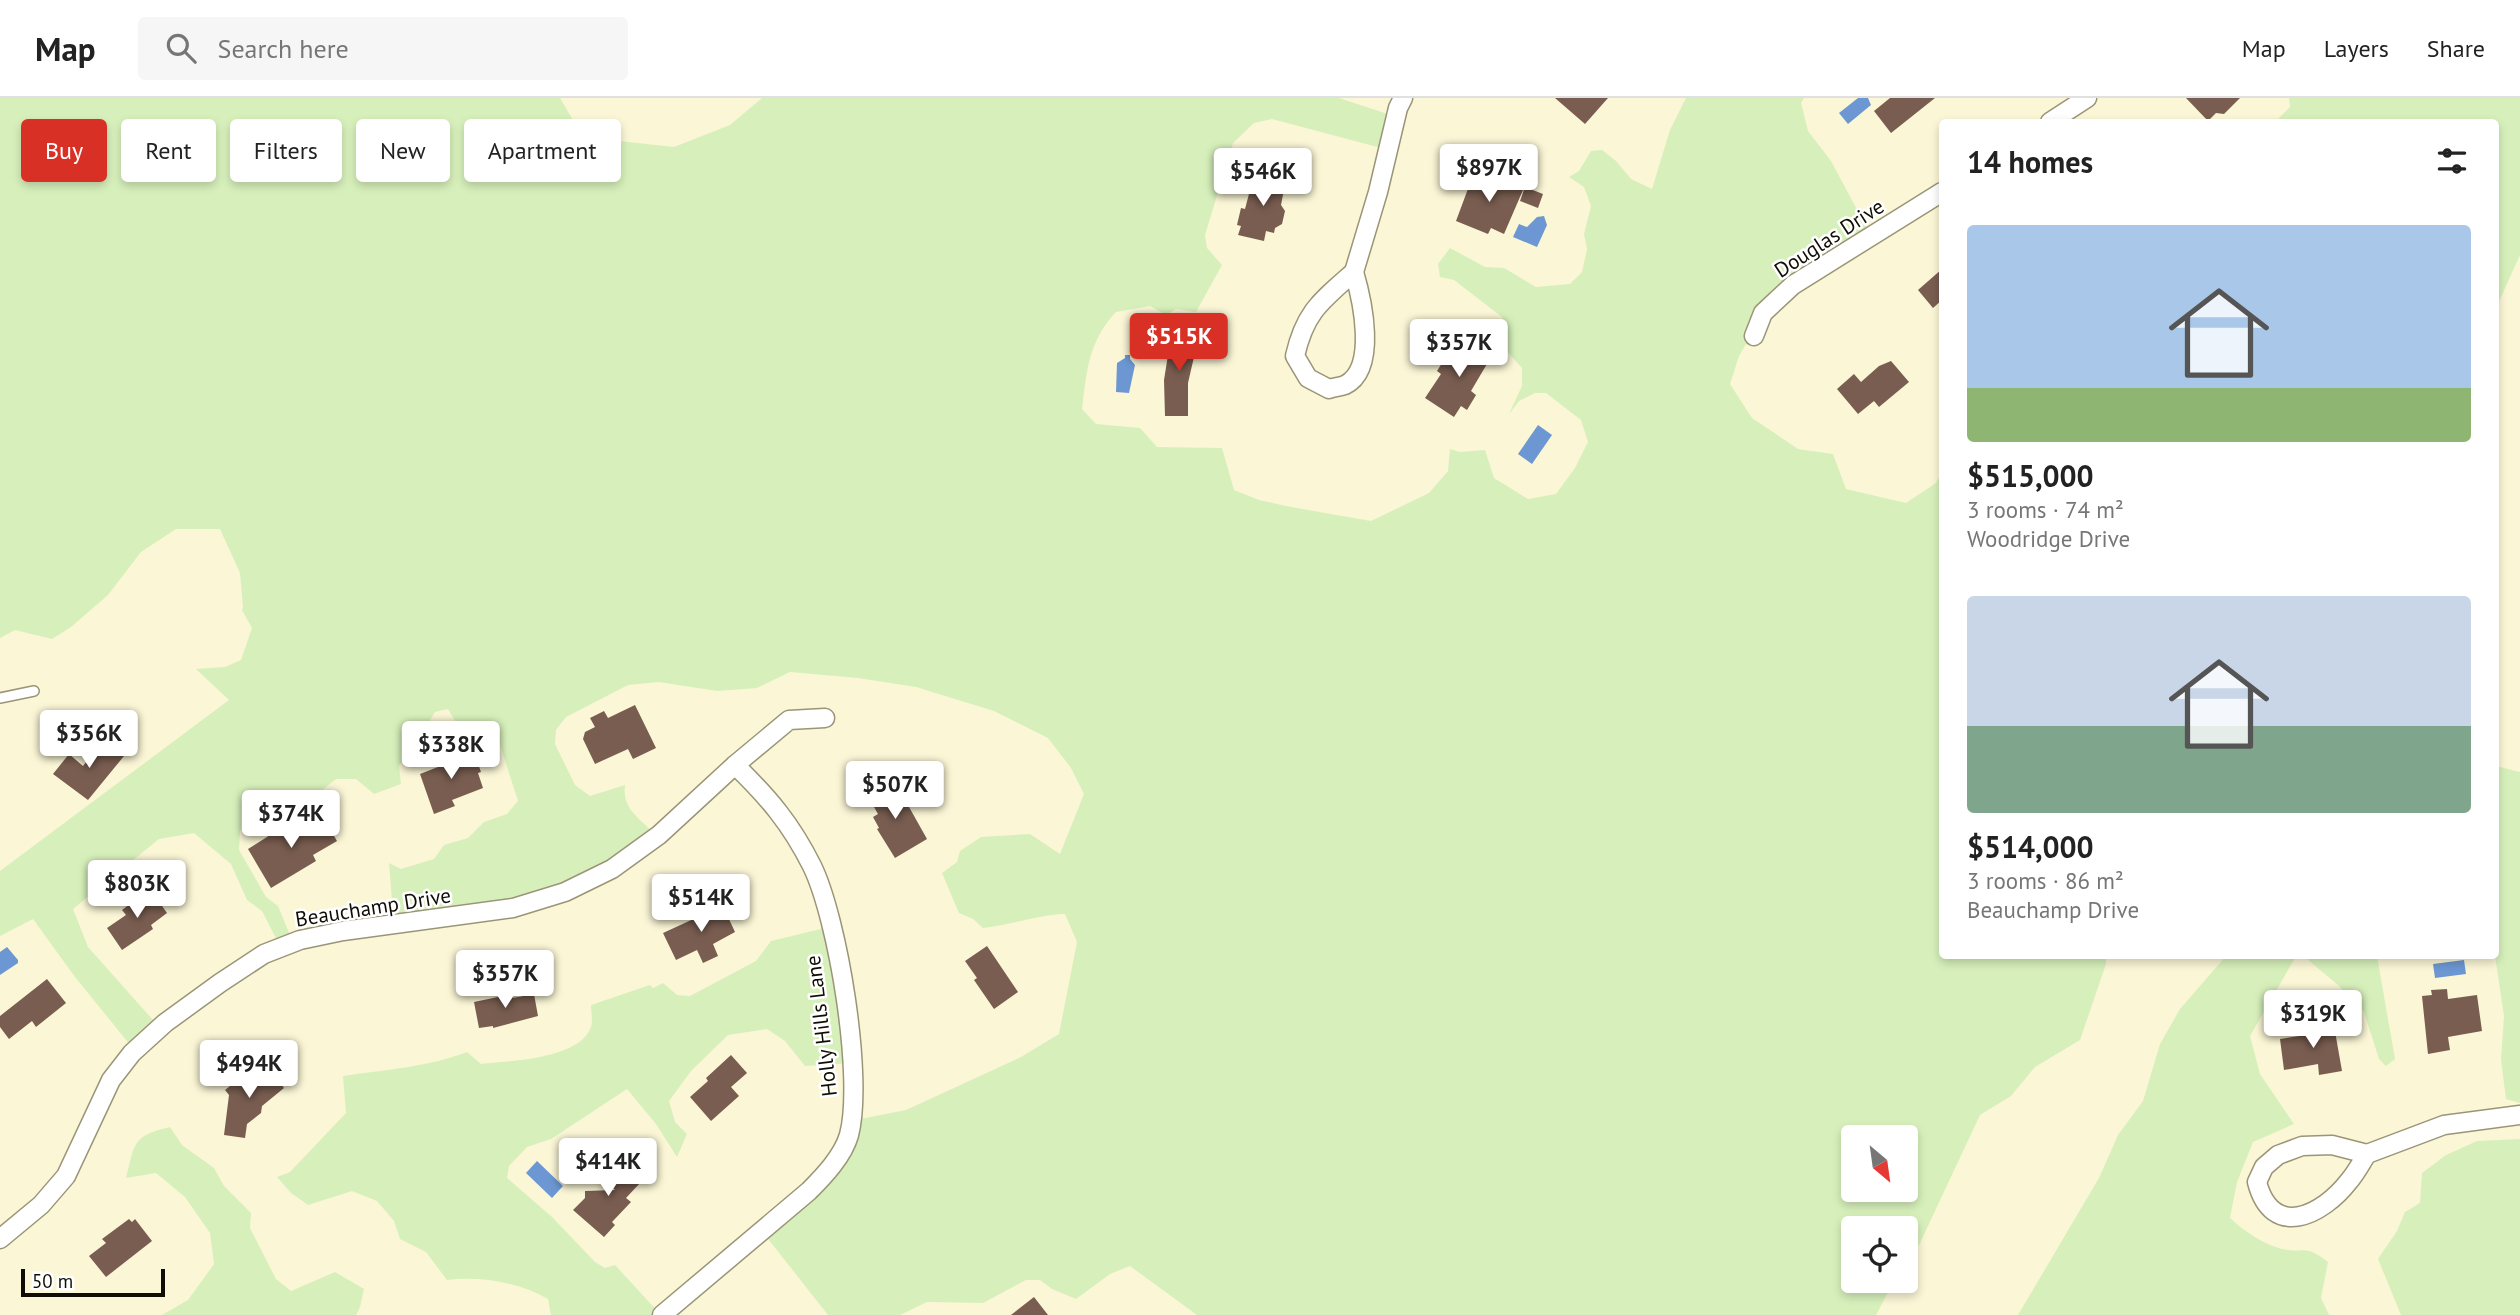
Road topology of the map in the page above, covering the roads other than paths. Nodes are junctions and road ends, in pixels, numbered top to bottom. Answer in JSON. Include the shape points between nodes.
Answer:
{"nodes":[{"id":1,"x":1403,"y":98,"type":"edge"},
{"id":2,"x":2087,"y":98,"type":"edge"},
{"id":3,"x":2055,"y":119,"type":"edge"},
{"id":4,"x":1939,"y":194,"type":"edge"},
{"id":5,"x":1354,"y":272,"type":"junction"},
{"id":6,"x":1754,"y":336,"type":"dead end"},
{"id":7,"x":34,"y":691,"type":"dead end"},
{"id":8,"x":0,"y":698,"type":"edge"},
{"id":9,"x":825,"y":718,"type":"dead end"},
{"id":10,"x":735,"y":765,"type":"junction"},
{"id":11,"x":2520,"y":1115,"type":"edge"},
{"id":12,"x":2367,"y":1154,"type":"junction"},
{"id":13,"x":0,"y":1239,"type":"edge"},
{"id":14,"x":662,"y":1315,"type":"edge"}],
"edges":[{"from":1,"to":5,"type":"street"},
{"from":2,"to":3,"type":"street"},
{"from":4,"to":6,"type":"street","name":"Douglas Drive","via":[[1793,285],[1763,313]]},
{"from":5,"to":5,"type":"street","via":[[1366,332],[1362,365],[1347,384],[1329,389],[1308,378],[1294,356],[1300,332],[1315,307]]},
{"from":7,"to":8,"type":"lane"},
{"from":9,"to":10,"type":"street","name":"Beauchamp Drive","via":[[789,719]]},
{"from":10,"to":13,"type":"street","name":"Beauchamp Drive","via":[[659,835],[612,869],[565,892],[513,908],[300,940],[242,968],[165,1023],[132,1053],[111,1080],[66,1175],[41,1205]]},
{"from":10,"to":14,"type":"street","name":"Holly Hills Lane","via":[[772,801],[813,868],[823,894],[843,986],[854,1110],[848,1138],[827,1173]]},
{"from":11,"to":12,"type":"street","via":[[2444,1125]]},
{"from":12,"to":12,"type":"street","via":[[2332,1144],[2302,1146],[2278,1155],[2264,1167],[2257,1182],[2261,1197],[2270,1210],[2296,1218],[2325,1205]]}]}
